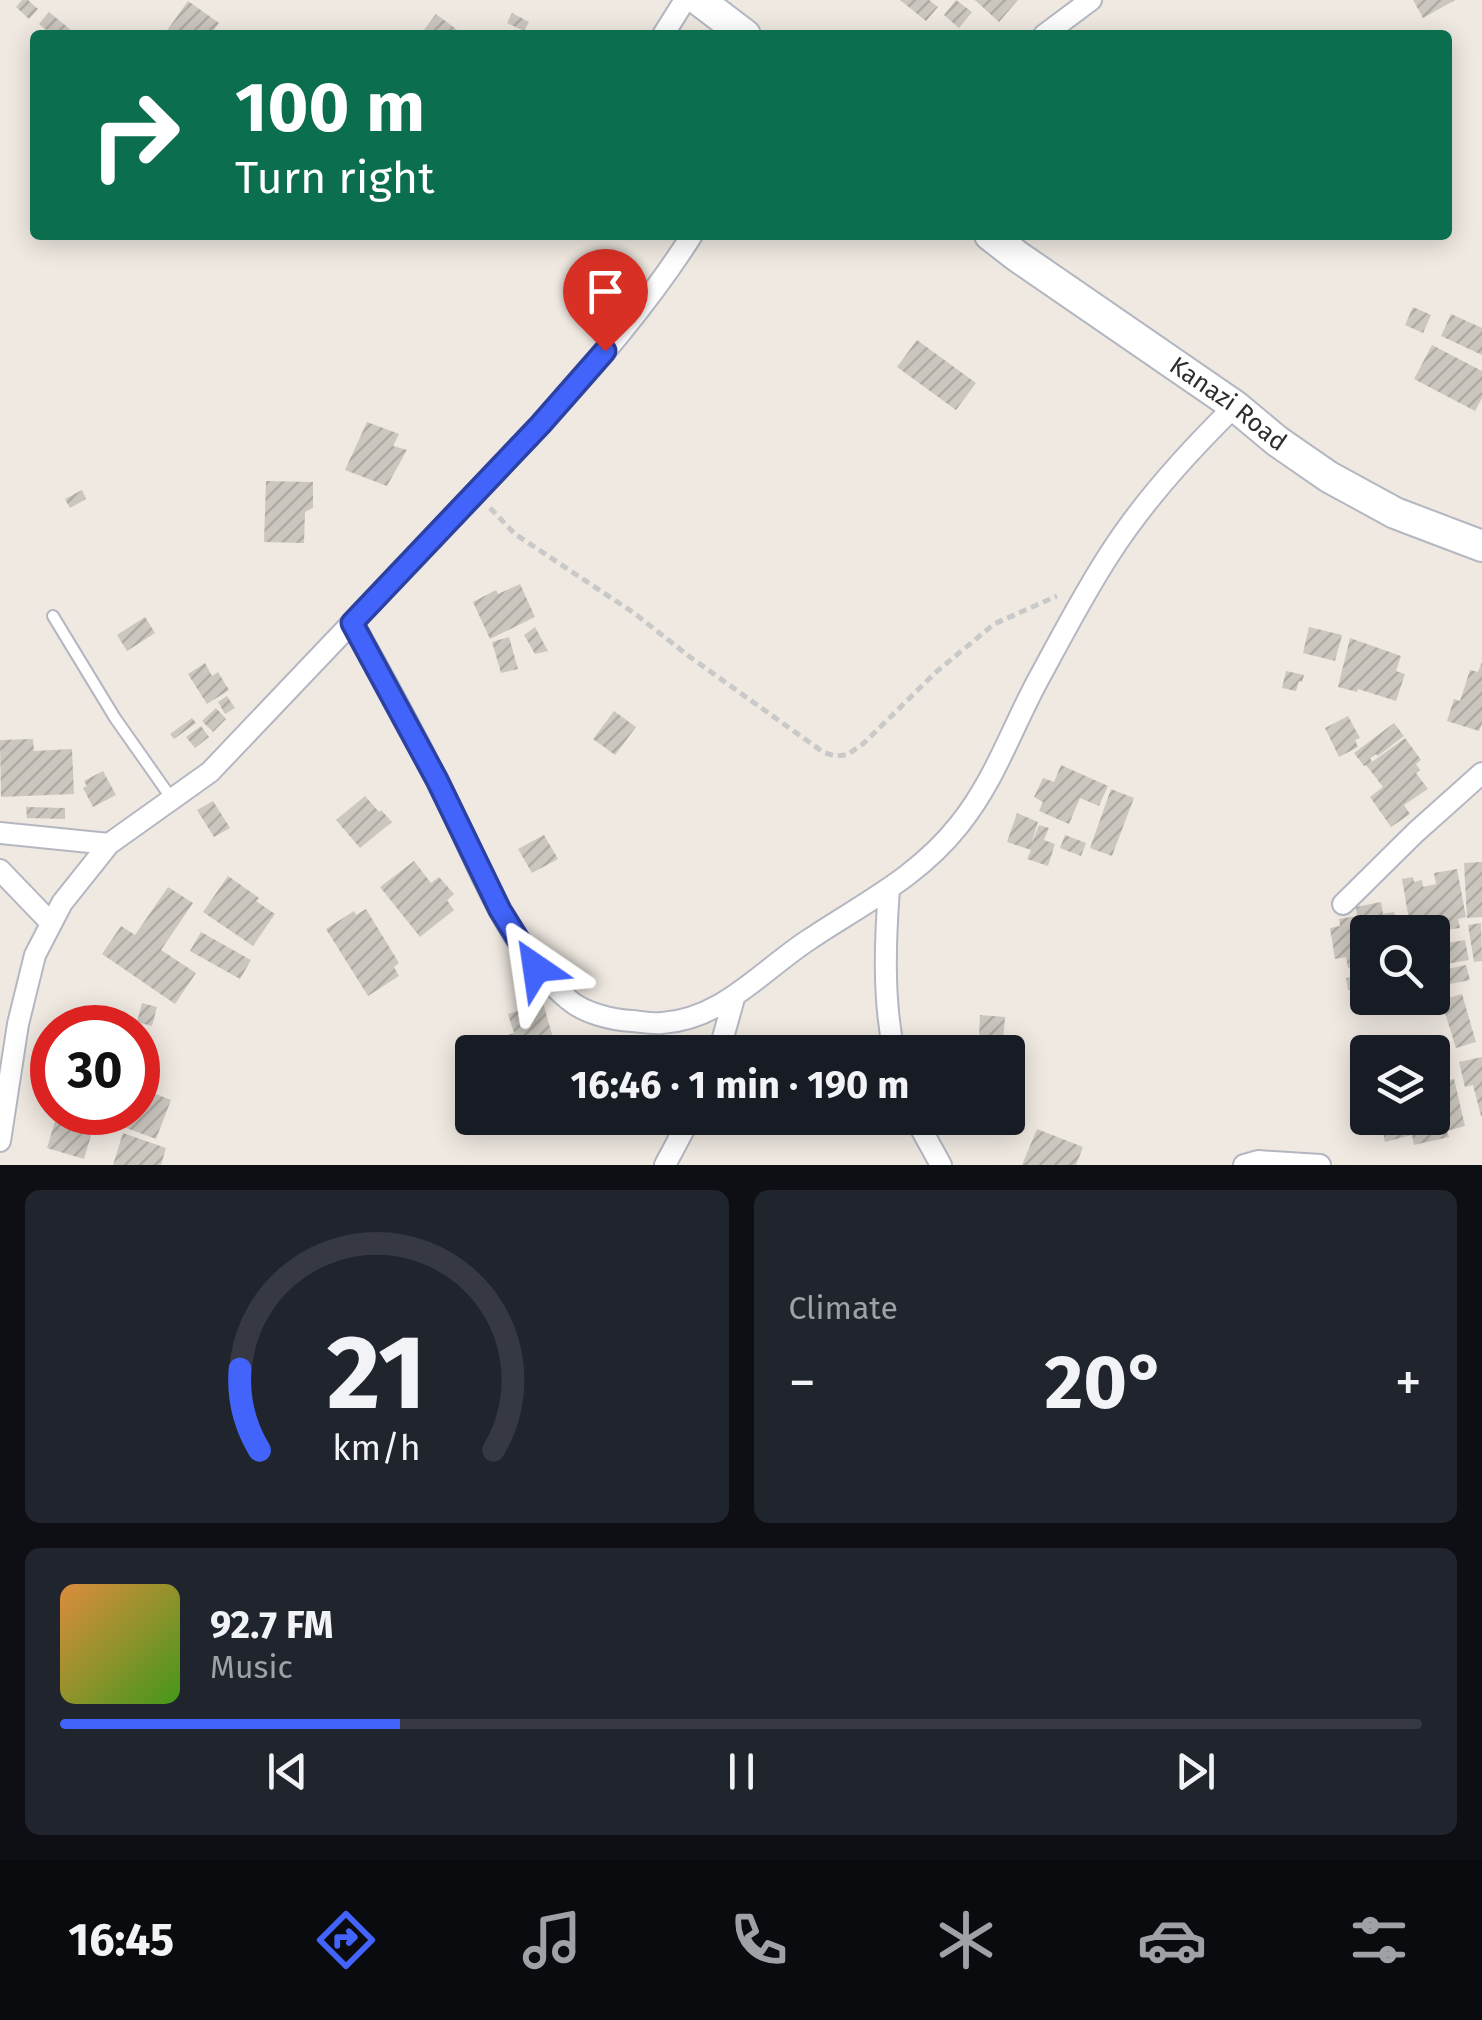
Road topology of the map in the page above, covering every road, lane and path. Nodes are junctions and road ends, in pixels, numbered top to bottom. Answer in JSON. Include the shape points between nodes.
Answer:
{"nodes":[{"id":1,"x":685,"y":0,"type":"edge"},
{"id":2,"x":698,"y":0,"type":"edge"},
{"id":3,"x":1091,"y":0,"type":"edge"},
{"id":4,"x":665,"y":30,"type":"edge"},
{"id":5,"x":738,"y":30,"type":"edge"},
{"id":6,"x":1051,"y":30,"type":"edge"},
{"id":7,"x":689,"y":240,"type":"edge"},
{"id":8,"x":996,"y":240,"type":"edge"},
{"id":9,"x":1235,"y":406,"type":"junction"},
{"id":10,"x":474,"y":492,"type":"junction"},
{"id":11,"x":1482,"y":546,"type":"edge"},
{"id":12,"x":1092,"y":583,"type":"junction"},
{"id":13,"x":52,"y":616,"type":"dead end"},
{"id":14,"x":352,"y":623,"type":"junction"},
{"id":15,"x":1482,"y":773,"type":"edge"},
{"id":16,"x":172,"y":799,"type":"junction"},
{"id":17,"x":0,"y":833,"type":"edge"},
{"id":18,"x":109,"y":844,"type":"junction"},
{"id":19,"x":0,"y":870,"type":"edge"},
{"id":20,"x":889,"y":889,"type":"junction"},
{"id":21,"x":1343,"y":904,"type":"dead end"},
{"id":22,"x":51,"y":923,"type":"junction"},
{"id":23,"x":734,"y":998,"type":"junction"},
{"id":24,"x":724,"y":1035,"type":"edge"},
{"id":25,"x":890,"y":1035,"type":"edge"},
{"id":26,"x":681,"y":1135,"type":"edge"},
{"id":27,"x":924,"y":1135,"type":"edge"},
{"id":28,"x":0,"y":1140,"type":"edge"},
{"id":29,"x":665,"y":1165,"type":"edge"},
{"id":30,"x":941,"y":1165,"type":"edge"},
{"id":31,"x":1244,"y":1165,"type":"edge"},
{"id":32,"x":1320,"y":1165,"type":"edge"}],
"edges":[{"from":1,"to":4,"type":"street"},
{"from":2,"to":5,"type":"main road"},
{"from":3,"to":6,"type":"street"},
{"from":7,"to":10,"type":"street","via":[[588,373]]},
{"from":8,"to":9,"type":"main road","name":"Kanazi Road"},
{"from":9,"to":11,"type":"main road","name":"Kanazi Road","via":[[1329,477]]},
{"from":9,"to":12,"type":"street","via":[[1158,487]]},
{"from":10,"to":12,"type":"path","via":[[515,534],[835,756],[864,743],[994,624]]},
{"from":10,"to":14,"type":"street"},
{"from":12,"to":20,"type":"street","via":[[988,785],[927,861]]},
{"from":13,"to":16,"type":"lane"},
{"from":14,"to":16,"type":"street","via":[[210,772]]},
{"from":14,"to":23,"type":"street","via":[[500,910],[536,968],[572,1004],[614,1020],[664,1023]]},
{"from":15,"to":21,"type":"street"},
{"from":16,"to":18,"type":"street"},
{"from":17,"to":18,"type":"street"},
{"from":18,"to":22,"type":"street"},
{"from":19,"to":22,"type":"street"},
{"from":20,"to":23,"type":"street"},
{"from":20,"to":25,"type":"street"},
{"from":22,"to":28,"type":"street","via":[[18,1024]]},
{"from":23,"to":24,"type":"street"},
{"from":26,"to":29,"type":"street"},
{"from":27,"to":30,"type":"street"},
{"from":31,"to":32,"type":"street"}]}
